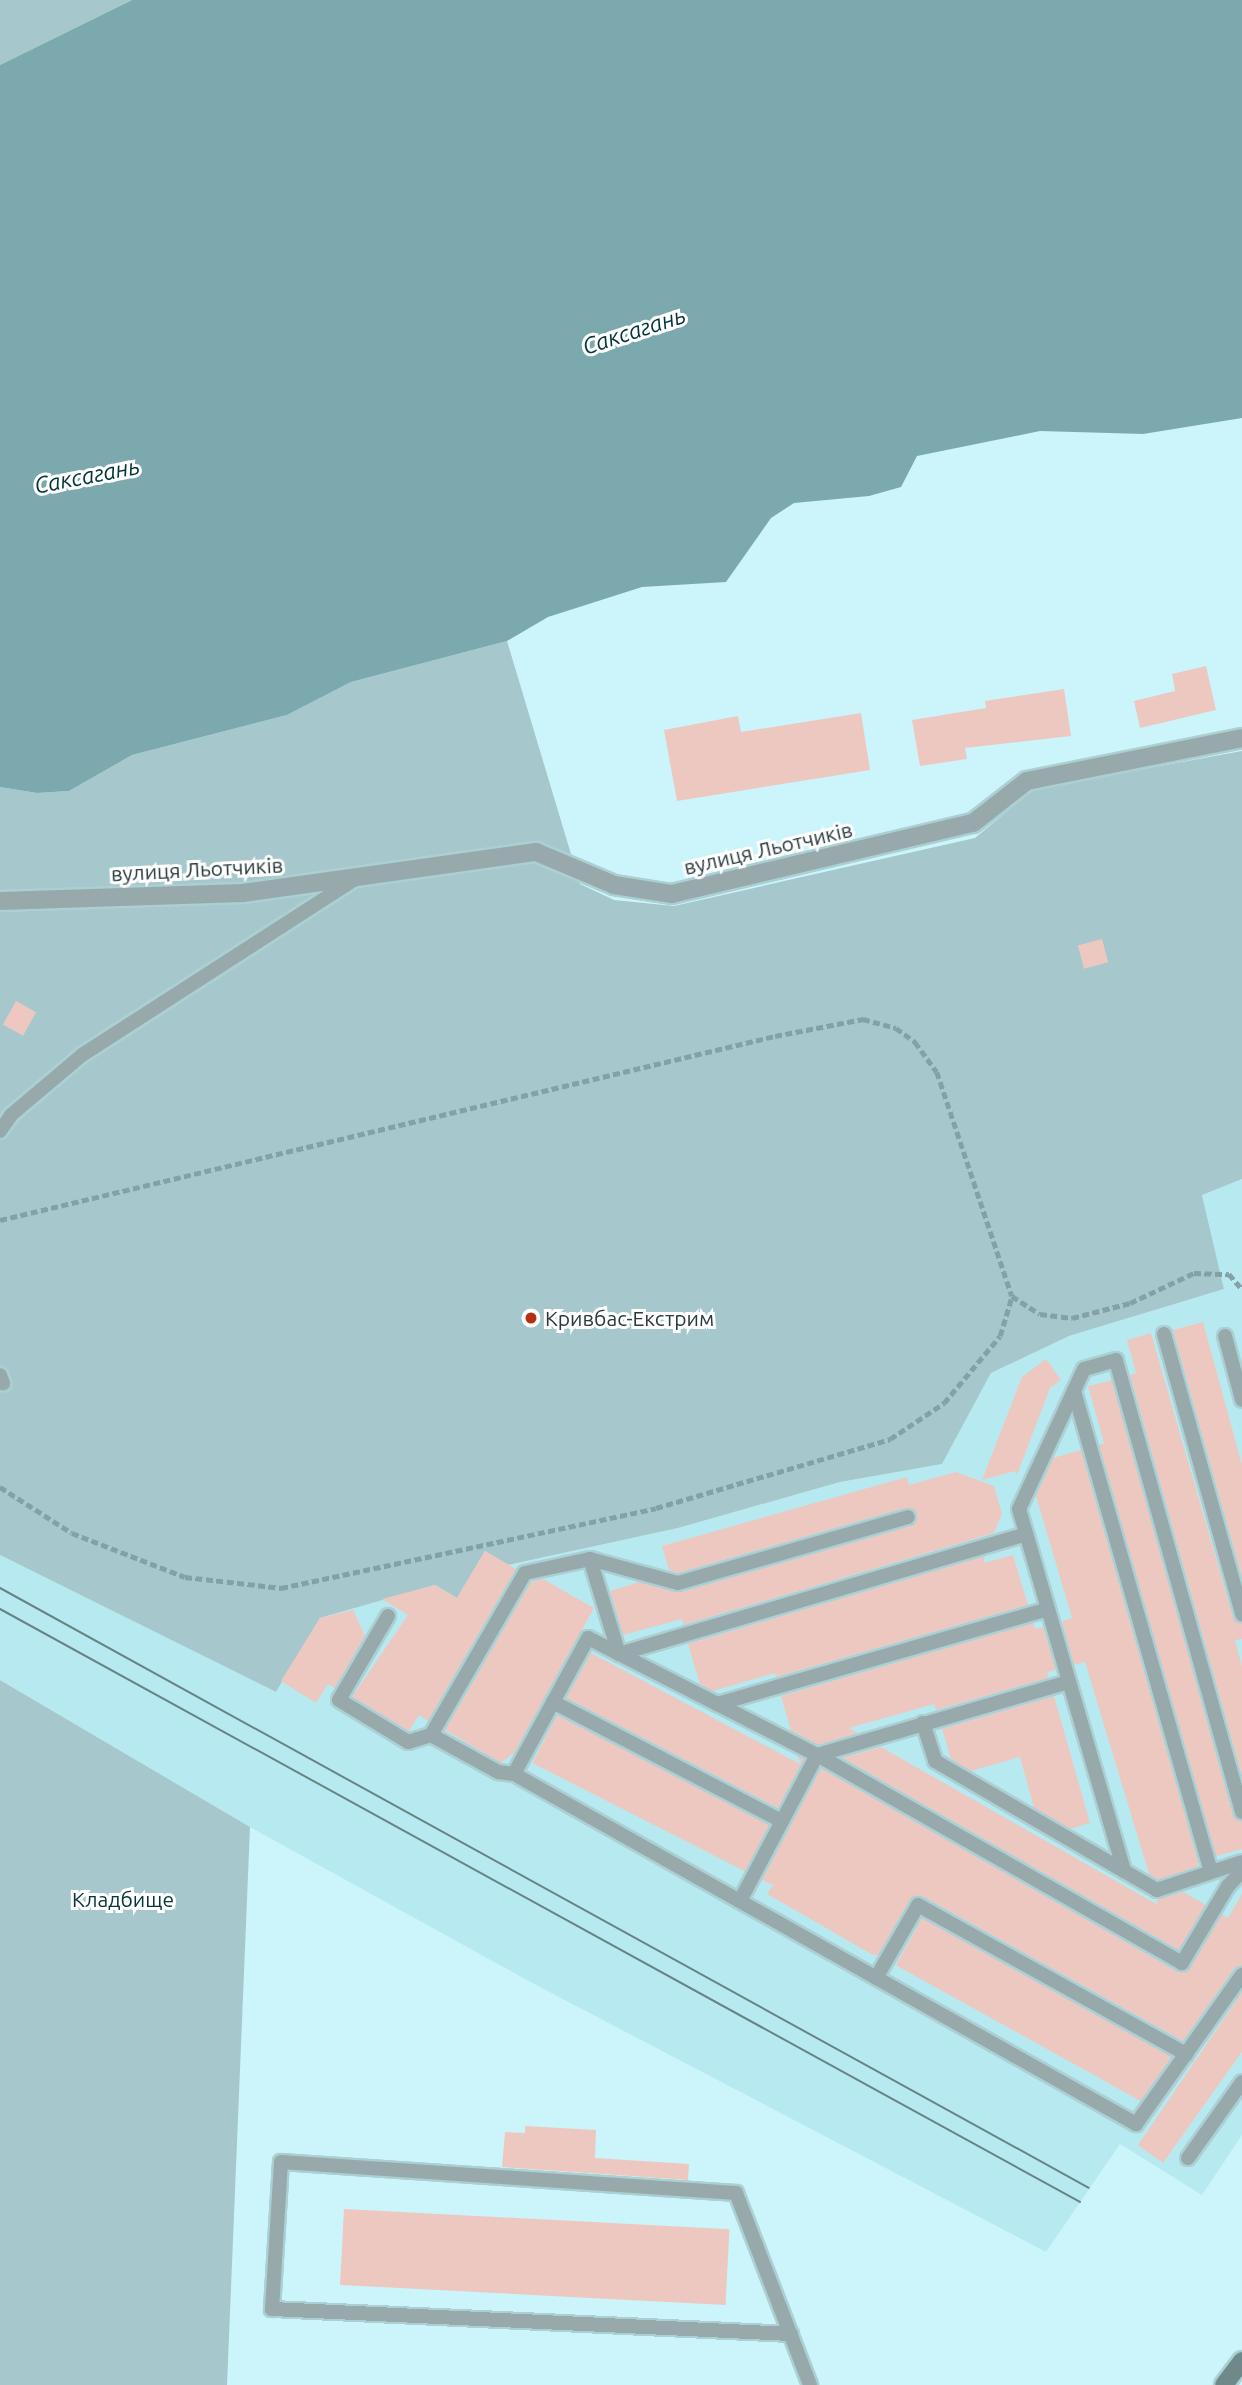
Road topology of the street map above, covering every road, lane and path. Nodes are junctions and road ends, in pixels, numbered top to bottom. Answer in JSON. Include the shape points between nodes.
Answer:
{"nodes":[{"id":1,"x":1242,"y":738,"type":"edge"},
{"id":2,"x":358,"y":877,"type":"junction"},
{"id":3,"x":0,"y":901,"type":"edge"},
{"id":4,"x":0,"y":1131,"type":"edge"},
{"id":5,"x":0,"y":1220,"type":"edge"},
{"id":6,"x":1242,"y":1289,"type":"edge"},
{"id":7,"x":1012,"y":1296,"type":"junction"},
{"id":8,"x":1164,"y":1334,"type":"dead end"},
{"id":9,"x":1225,"y":1336,"type":"dead end"},
{"id":10,"x":1074,"y":1391,"type":"junction"},
{"id":11,"x":1242,"y":1400,"type":"edge"},
{"id":12,"x":0,"y":1487,"type":"edge"},
{"id":13,"x":908,"y":1517,"type":"dead end"},
{"id":14,"x":1026,"y":1534,"type":"junction"},
{"id":15,"x":590,"y":1559,"type":"junction"},
{"id":16,"x":1048,"y":1609,"type":"junction"},
{"id":17,"x":1242,"y":1614,"type":"edge"},
{"id":18,"x":388,"y":1616,"type":"dead end"},
{"id":19,"x":619,"y":1654,"type":"junction"},
{"id":20,"x":1069,"y":1682,"type":"junction"},
{"id":21,"x":553,"y":1702,"type":"junction"},
{"id":22,"x":717,"y":1704,"type":"junction"},
{"id":23,"x":923,"y":1723,"type":"junction"},
{"id":24,"x":431,"y":1735,"type":"junction"},
{"id":25,"x":817,"y":1755,"type":"junction"},
{"id":26,"x":514,"y":1774,"type":"junction"},
{"id":27,"x":1242,"y":1812,"type":"edge"},
{"id":28,"x":782,"y":1821,"type":"junction"},
{"id":29,"x":1242,"y":1862,"type":"edge"},
{"id":30,"x":1124,"y":1871,"type":"junction"},
{"id":31,"x":1211,"y":1871,"type":"junction"},
{"id":32,"x":1242,"y":1871,"type":"edge"},
{"id":33,"x":740,"y":1901,"type":"junction"},
{"id":34,"x":1242,"y":1975,"type":"edge"},
{"id":35,"x":876,"y":1978,"type":"junction"},
{"id":36,"x":1186,"y":2054,"type":"junction"},
{"id":37,"x":1242,"y":2081,"type":"edge"},
{"id":38,"x":1188,"y":2158,"type":"dead end"},
{"id":39,"x":791,"y":2334,"type":"junction"},
{"id":40,"x":1242,"y":2361,"type":"edge"},
{"id":41,"x":810,"y":2385,"type":"edge"},
{"id":42,"x":1224,"y":2385,"type":"edge"}],
"edges":[{"from":1,"to":2,"type":"street","name":"вулиця Льотчиків","via":[[1027,781],[972,823],[672,894],[614,885],[536,852]]},
{"from":2,"to":3,"type":"street","name":"вулиця Льотчиків","via":[[243,893]]},
{"from":2,"to":4,"type":"lane","via":[[82,1055],[11,1115]]},
{"from":5,"to":7,"type":"path","via":[[762,1039],[863,1020],[896,1028],[915,1042],[937,1072]]},
{"from":6,"to":7,"type":"path","via":[[1229,1274],[1194,1273],[1130,1303],[1072,1318],[1040,1314]]},
{"from":7,"to":12,"type":"path","via":[[1000,1336],[944,1404],[890,1440],[656,1508],[281,1588],[185,1577],[72,1533]]},
{"from":8,"to":17,"type":"lane"},
{"from":9,"to":11,"type":"lane"},
{"from":10,"to":14,"type":"lane","via":[[1019,1509]]},
{"from":10,"to":27,"type":"lane","via":[[1084,1368],[1116,1360]]},
{"from":10,"to":31,"type":"lane"},
{"from":13,"to":15,"type":"lane","via":[[678,1583]]},
{"from":14,"to":16,"type":"lane"},
{"from":14,"to":19,"type":"lane"},
{"from":15,"to":19,"type":"lane"},
{"from":15,"to":24,"type":"lane","via":[[525,1573]]},
{"from":16,"to":20,"type":"lane"},
{"from":16,"to":22,"type":"lane"},
{"from":18,"to":24,"type":"lane","via":[[339,1700],[408,1742]]},
{"from":19,"to":21,"type":"lane","via":[[588,1638]]},
{"from":19,"to":22,"type":"lane"},
{"from":20,"to":23,"type":"lane"},
{"from":20,"to":30,"type":"lane"},
{"from":21,"to":26,"type":"lane"},
{"from":21,"to":28,"type":"lane"},
{"from":22,"to":25,"type":"lane"},
{"from":23,"to":25,"type":"lane"},
{"from":23,"to":30,"type":"lane","via":[[935,1761]]},
{"from":24,"to":26,"type":"lane","via":[[498,1772]]},
{"from":25,"to":28,"type":"lane"},
{"from":25,"to":32,"type":"lane","via":[[1182,1963],[1228,1886]]},
{"from":26,"to":33,"type":"lane"},
{"from":28,"to":33,"type":"lane"},
{"from":29,"to":31,"type":"lane"},
{"from":30,"to":31,"type":"lane","via":[[1157,1890]]},
{"from":33,"to":35,"type":"lane"},
{"from":34,"to":36,"type":"lane"},
{"from":35,"to":36,"type":"lane","via":[[1136,2124]]},
{"from":35,"to":36,"type":"lane","via":[[918,1905]]},
{"from":37,"to":38,"type":"lane"},
{"from":39,"to":39,"type":"lane","via":[[736,2193],[281,2162],[272,2309]]},
{"from":39,"to":41,"type":"lane"},
{"from":40,"to":42,"type":"main road"}]}
